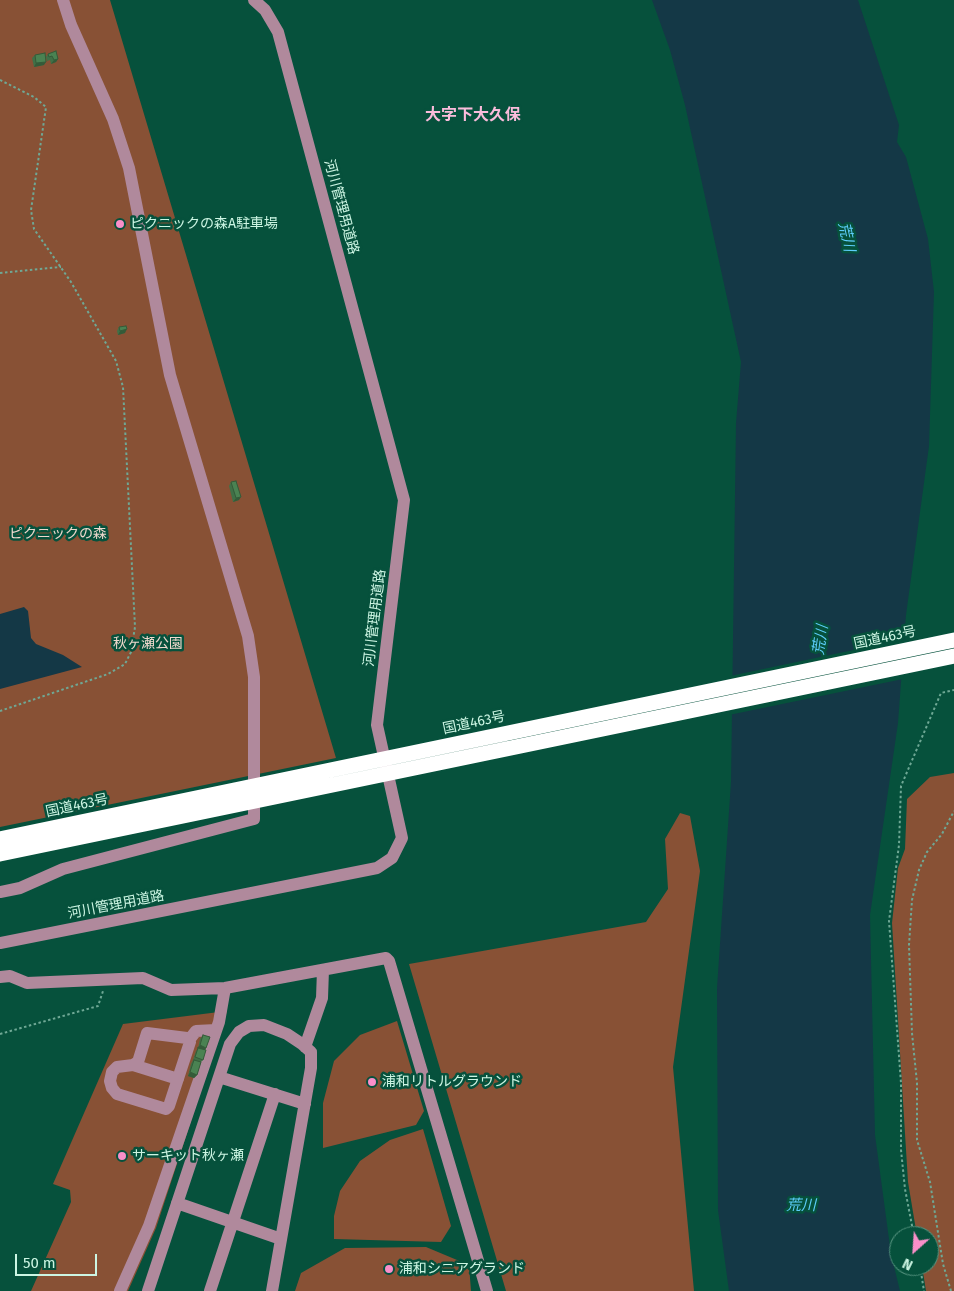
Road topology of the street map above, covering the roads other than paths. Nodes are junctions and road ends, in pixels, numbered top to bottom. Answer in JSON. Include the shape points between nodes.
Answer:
{"nodes":[{"id":1,"x":63,"y":0,"type":"edge"},
{"id":2,"x":254,"y":0,"type":"edge"},
{"id":3,"x":954,"y":640,"type":"edge"},
{"id":4,"x":954,"y":656,"type":"edge"},
{"id":5,"x":0,"y":839,"type":"edge"},
{"id":6,"x":0,"y":854,"type":"edge"},
{"id":7,"x":0,"y":892,"type":"edge"},
{"id":8,"x":0,"y":943,"type":"edge"},
{"id":9,"x":324,"y":970,"type":"junction"},
{"id":10,"x":0,"y":977,"type":"edge"},
{"id":11,"x":225,"y":988,"type":"junction"},
{"id":12,"x":216,"y":1030,"type":"junction"},
{"id":13,"x":189,"y":1040,"type":"junction"},
{"id":14,"x":305,"y":1047,"type":"junction"},
{"id":15,"x":133,"y":1065,"type":"junction"},
{"id":16,"x":219,"y":1077,"type":"junction"},
{"id":17,"x":178,"y":1079,"type":"junction"},
{"id":18,"x":275,"y":1094,"type":"junction"},
{"id":19,"x":305,"y":1104,"type":"junction"},
{"id":20,"x":177,"y":1203,"type":"junction"},
{"id":21,"x":233,"y":1222,"type":"junction"},
{"id":22,"x":281,"y":1239,"type":"junction"},
{"id":23,"x":120,"y":1291,"type":"edge"},
{"id":24,"x":148,"y":1291,"type":"edge"},
{"id":25,"x":210,"y":1291,"type":"edge"},
{"id":26,"x":272,"y":1291,"type":"edge"},
{"id":27,"x":487,"y":1291,"type":"edge"}],
"edges":[{"from":1,"to":7,"type":"street","via":[[113,119],[129,168],[170,375],[248,636],[254,677],[254,819],[64,869],[20,888]]},
{"from":2,"to":8,"type":"street","name":"河川管理用道路","via":[[265,10],[278,32],[404,500],[377,724],[402,838],[392,858],[378,868]]},
{"from":3,"to":5,"type":"highway","name":"国道463号","bridge":true},
{"from":4,"to":6,"type":"highway","bridge":true},
{"from":9,"to":11,"type":"street"},
{"from":9,"to":14,"type":"street","via":[[322,998]]},
{"from":9,"to":27,"type":"street","via":[[383,958],[389,961]]},
{"from":10,"to":11,"type":"street","via":[[10,976],[28,984],[143,978],[171,990]]},
{"from":11,"to":12,"type":"street"},
{"from":12,"to":13,"type":"street","via":[[196,1031]]},
{"from":12,"to":23,"type":"street","via":[[149,1226]]},
{"from":13,"to":15,"type":"street","via":[[147,1033],[138,1062]]},
{"from":13,"to":17,"type":"street"},
{"from":14,"to":16,"type":"street","via":[[287,1034],[264,1025],[249,1026],[239,1032],[230,1044]]},
{"from":14,"to":19,"type":"street","via":[[311,1052],[311,1068]]},
{"from":15,"to":17,"type":"street"},
{"from":15,"to":17,"type":"street","via":[[124,1064],[112,1072],[112,1088],[117,1094],[166,1110]]},
{"from":16,"to":18,"type":"street"},
{"from":16,"to":20,"type":"street"},
{"from":18,"to":19,"type":"street"},
{"from":18,"to":21,"type":"street"},
{"from":19,"to":22,"type":"street"},
{"from":20,"to":21,"type":"street"},
{"from":20,"to":24,"type":"street"},
{"from":21,"to":22,"type":"street"},
{"from":21,"to":25,"type":"street"},
{"from":22,"to":26,"type":"street"}]}
